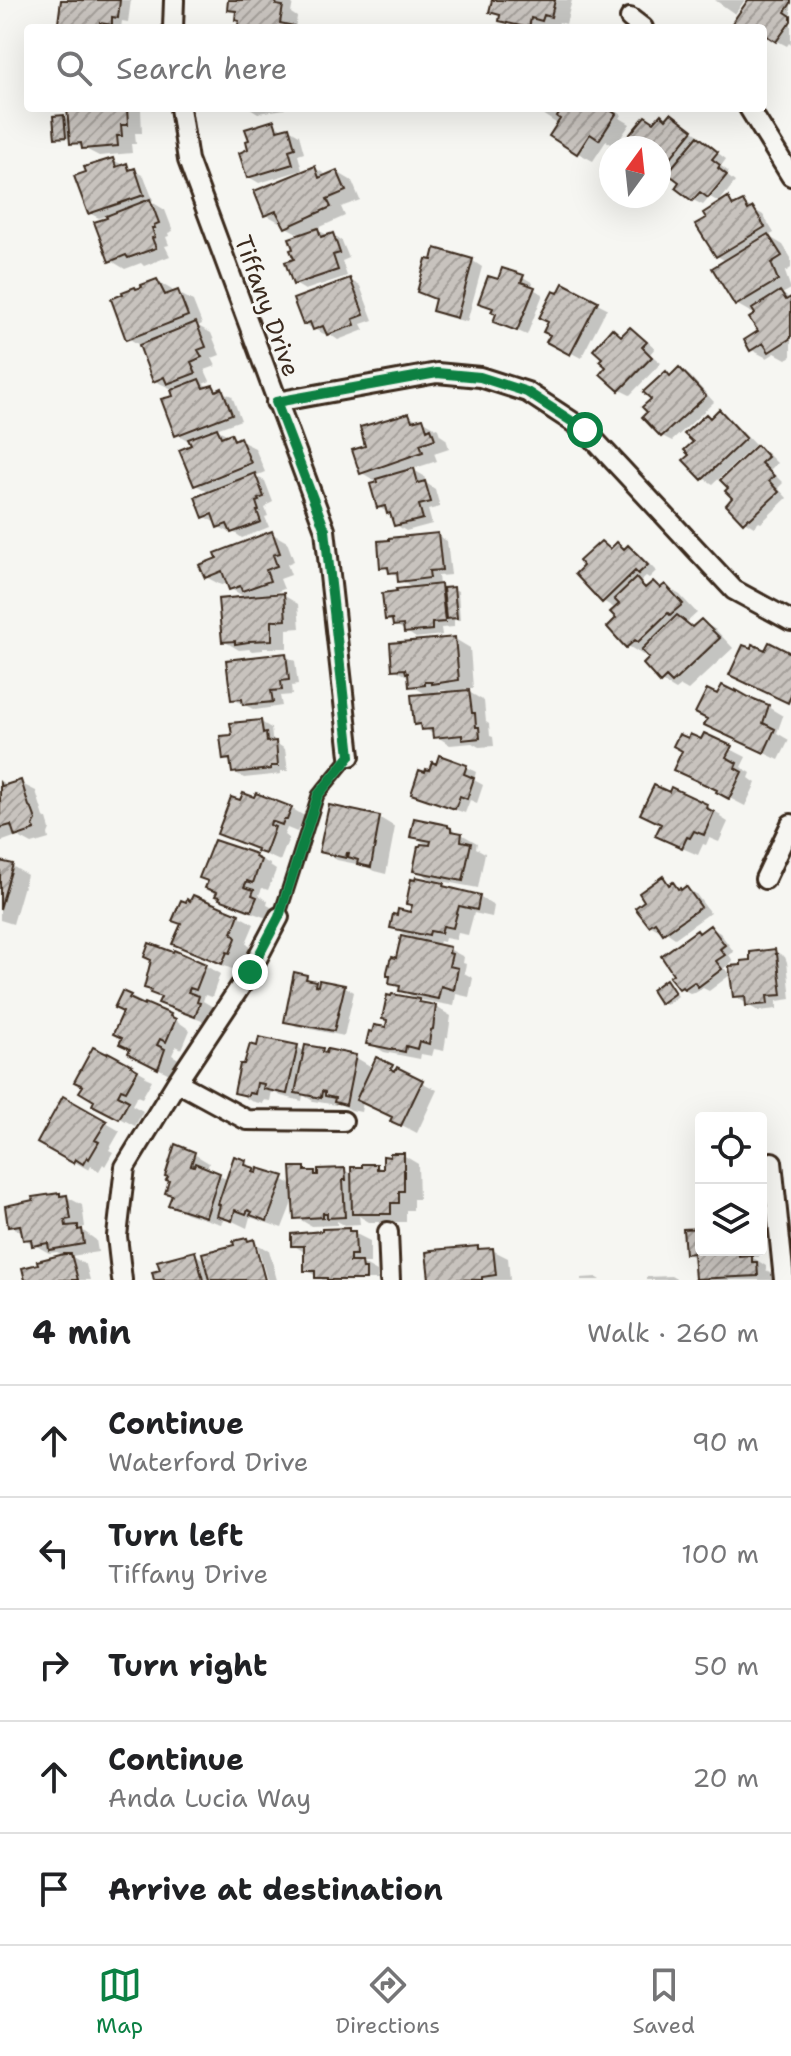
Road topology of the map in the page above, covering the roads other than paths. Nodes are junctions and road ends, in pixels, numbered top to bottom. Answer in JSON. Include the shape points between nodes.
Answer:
{"nodes":[{"id":1,"x":174,"y":0,"type":"edge"},
{"id":2,"x":173,"y":24,"type":"edge"},
{"id":3,"x":181,"y":112,"type":"edge"},
{"id":4,"x":751,"y":112,"type":"edge"},
{"id":5,"x":791,"y":176,"type":"edge"},
{"id":6,"x":276,"y":402,"type":"junction"},
{"id":7,"x":791,"y":621,"type":"edge"},
{"id":8,"x":350,"y":756,"type":"joint"},
{"id":9,"x":791,"y":824,"type":"edge"},
{"id":10,"x":765,"y":879,"type":"dead end"},
{"id":11,"x":279,"y":917,"type":"joint"},
{"id":12,"x":177,"y":1082,"type":"junction"},
{"id":13,"x":343,"y":1121,"type":"dead end"},
{"id":14,"x":772,"y":1162,"type":"dead end"},
{"id":15,"x":388,"y":1232,"type":"dead end"},
{"id":16,"x":122,"y":1280,"type":"edge"},
{"id":17,"x":390,"y":1280,"type":"edge"},
{"id":18,"x":784,"y":1280,"type":"edge"}],
"edges":[{"from":1,"to":2,"type":"street"},
{"from":3,"to":6,"type":"street","name":"Tiffany Drive","via":[[188,160]]},
{"from":4,"to":5,"type":"street"},
{"from":6,"to":7,"type":"street","via":[[437,373],[480,377],[527,392],[585,430],[734,590]]},
{"from":6,"to":8,"type":"street","name":"Tiffany Drive","via":[[325,530]]},
{"from":8,"to":11,"type":"lane","via":[[318,795]]},
{"from":9,"to":10,"type":"street"},
{"from":11,"to":12,"type":"street","via":[[250,972]]},
{"from":12,"to":13,"type":"street","via":[[247,1120]]},
{"from":12,"to":16,"type":"street","via":[[125,1167],[117,1236]]},
{"from":14,"to":18,"type":"street"},
{"from":15,"to":17,"type":"street"}]}
